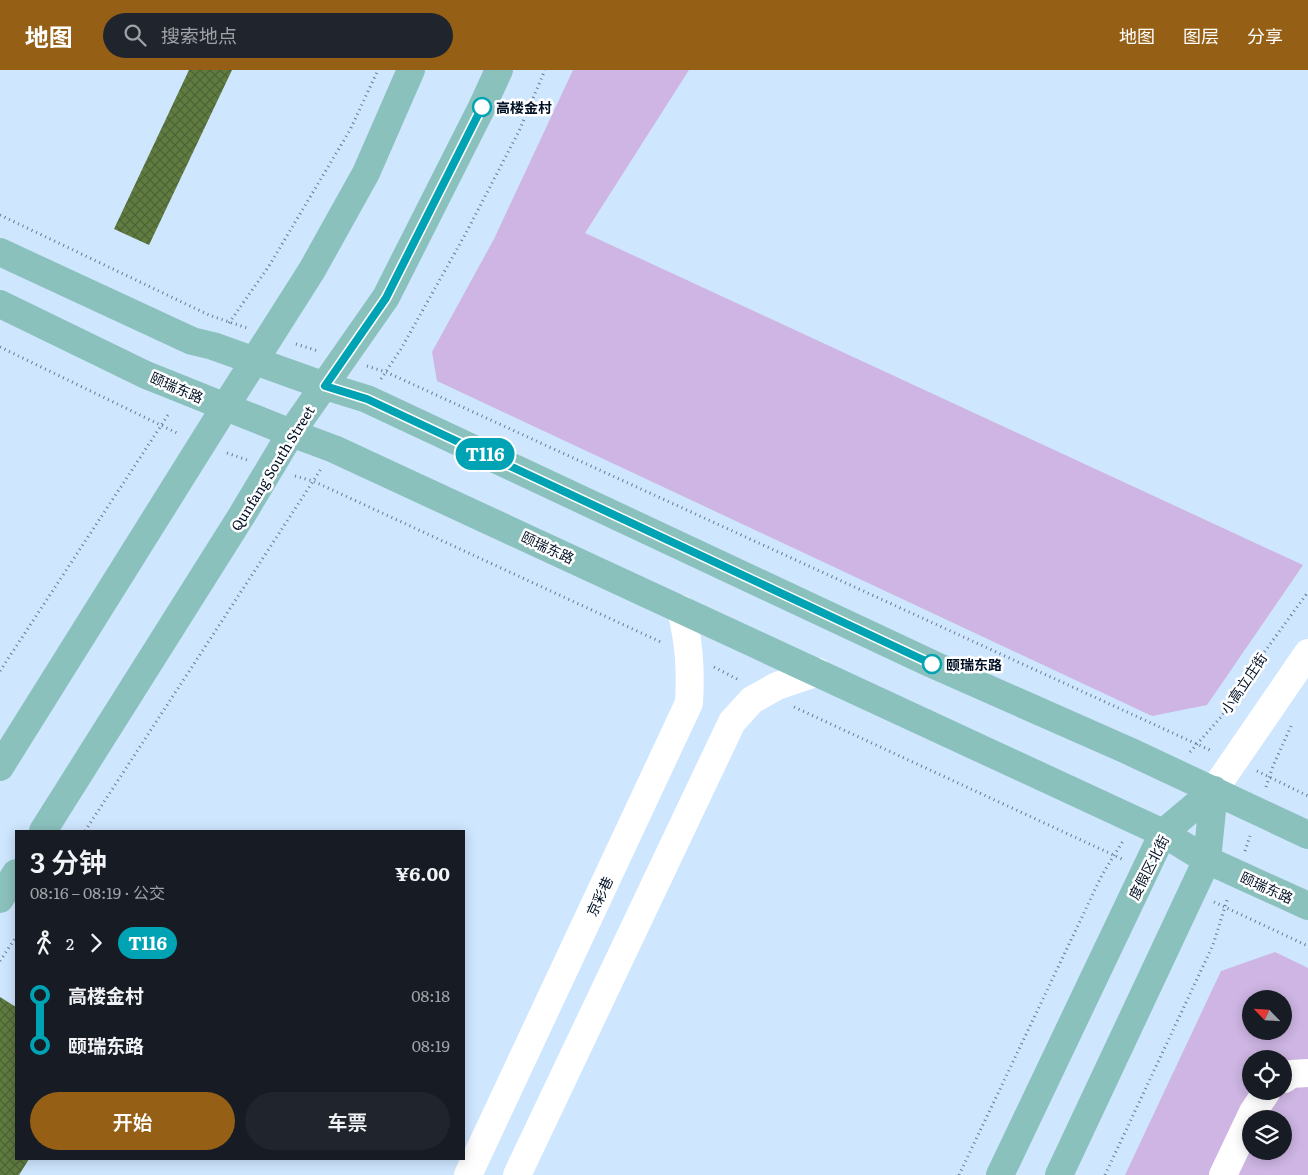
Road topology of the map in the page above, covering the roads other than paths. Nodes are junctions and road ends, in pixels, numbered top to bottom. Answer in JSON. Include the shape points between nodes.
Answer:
{"nodes":[{"id":1,"x":411,"y":70,"type":"edge"},
{"id":2,"x":499,"y":70,"type":"edge"},
{"id":3,"x":0,"y":252,"type":"edge"},
{"id":4,"x":0,"y":304,"type":"edge"},
{"id":5,"x":256,"y":361,"type":"junction"},
{"id":6,"x":325,"y":386,"type":"junction"},
{"id":7,"x":225,"y":407,"type":"junction"},
{"id":8,"x":291,"y":433,"type":"junction"},
{"id":9,"x":681,"y":609,"type":"junction"},
{"id":10,"x":1308,"y":653,"type":"edge"},
{"id":11,"x":818,"y":672,"type":"junction"},
{"id":12,"x":0,"y":766,"type":"edge"},
{"id":13,"x":1214,"y":790,"type":"junction"},
{"id":14,"x":44,"y":830,"type":"edge"},
{"id":15,"x":1163,"y":833,"type":"junction"},
{"id":16,"x":1308,"y":835,"type":"edge"},
{"id":17,"x":1207,"y":860,"type":"junction"},
{"id":18,"x":15,"y":875,"type":"edge"},
{"id":19,"x":0,"y":899,"type":"edge"},
{"id":20,"x":1308,"y":906,"type":"edge"},
{"id":21,"x":1308,"y":1073,"type":"edge"},
{"id":22,"x":1292,"y":1074,"type":"edge"},
{"id":23,"x":1262,"y":1100,"type":"edge"},
{"id":24,"x":468,"y":1175,"type":"edge"},
{"id":25,"x":517,"y":1175,"type":"edge"},
{"id":26,"x":1000,"y":1175,"type":"edge"},
{"id":27,"x":1059,"y":1175,"type":"edge"},
{"id":28,"x":1223,"y":1175,"type":"edge"}],
"edges":[{"from":1,"to":5,"type":"main road","via":[[366,173]]},
{"from":2,"to":6,"type":"main road","name":"Qunfang South Street","via":[[386,298]]},
{"from":3,"to":5,"type":"main road","via":[[192,340]]},
{"from":4,"to":7,"type":"main road","name":"颐瑞东路","via":[[146,374]]},
{"from":5,"to":6,"type":"main road"},
{"from":5,"to":7,"type":"main road"},
{"from":6,"to":8,"type":"main road","name":"Qunfang South Street"},
{"from":6,"to":13,"type":"main road","via":[[367,399],[932,664]]},
{"from":7,"to":8,"type":"main road","name":"颐瑞东路"},
{"from":7,"to":12,"type":"main road"},
{"from":8,"to":9,"type":"main road","name":"颐瑞东路","via":[[334,448]]},
{"from":8,"to":14,"type":"main road","name":"Qunfang South Street"},
{"from":9,"to":11,"type":"main road","name":"颐瑞东路"},
{"from":9,"to":24,"type":"street","name":"京彩巷","via":[[690,655],[690,703]]},
{"from":10,"to":13,"type":"street"},
{"from":11,"to":15,"type":"main road","name":"颐瑞东路"},
{"from":11,"to":25,"type":"street","via":[[777,686],[752,700],[732,722]]},
{"from":13,"to":15,"type":"main road","name":"度假区北街"},
{"from":13,"to":16,"type":"main road"},
{"from":13,"to":17,"type":"main road"},
{"from":15,"to":17,"type":"main road","name":"颐瑞东路"},
{"from":15,"to":26,"type":"main road","name":"度假区北街"},
{"from":17,"to":20,"type":"main road","name":"颐瑞东路"},
{"from":17,"to":27,"type":"main road"},
{"from":18,"to":19,"type":"main road"},
{"from":21,"to":22,"type":"street"},
{"from":23,"to":28,"type":"street"}]}
